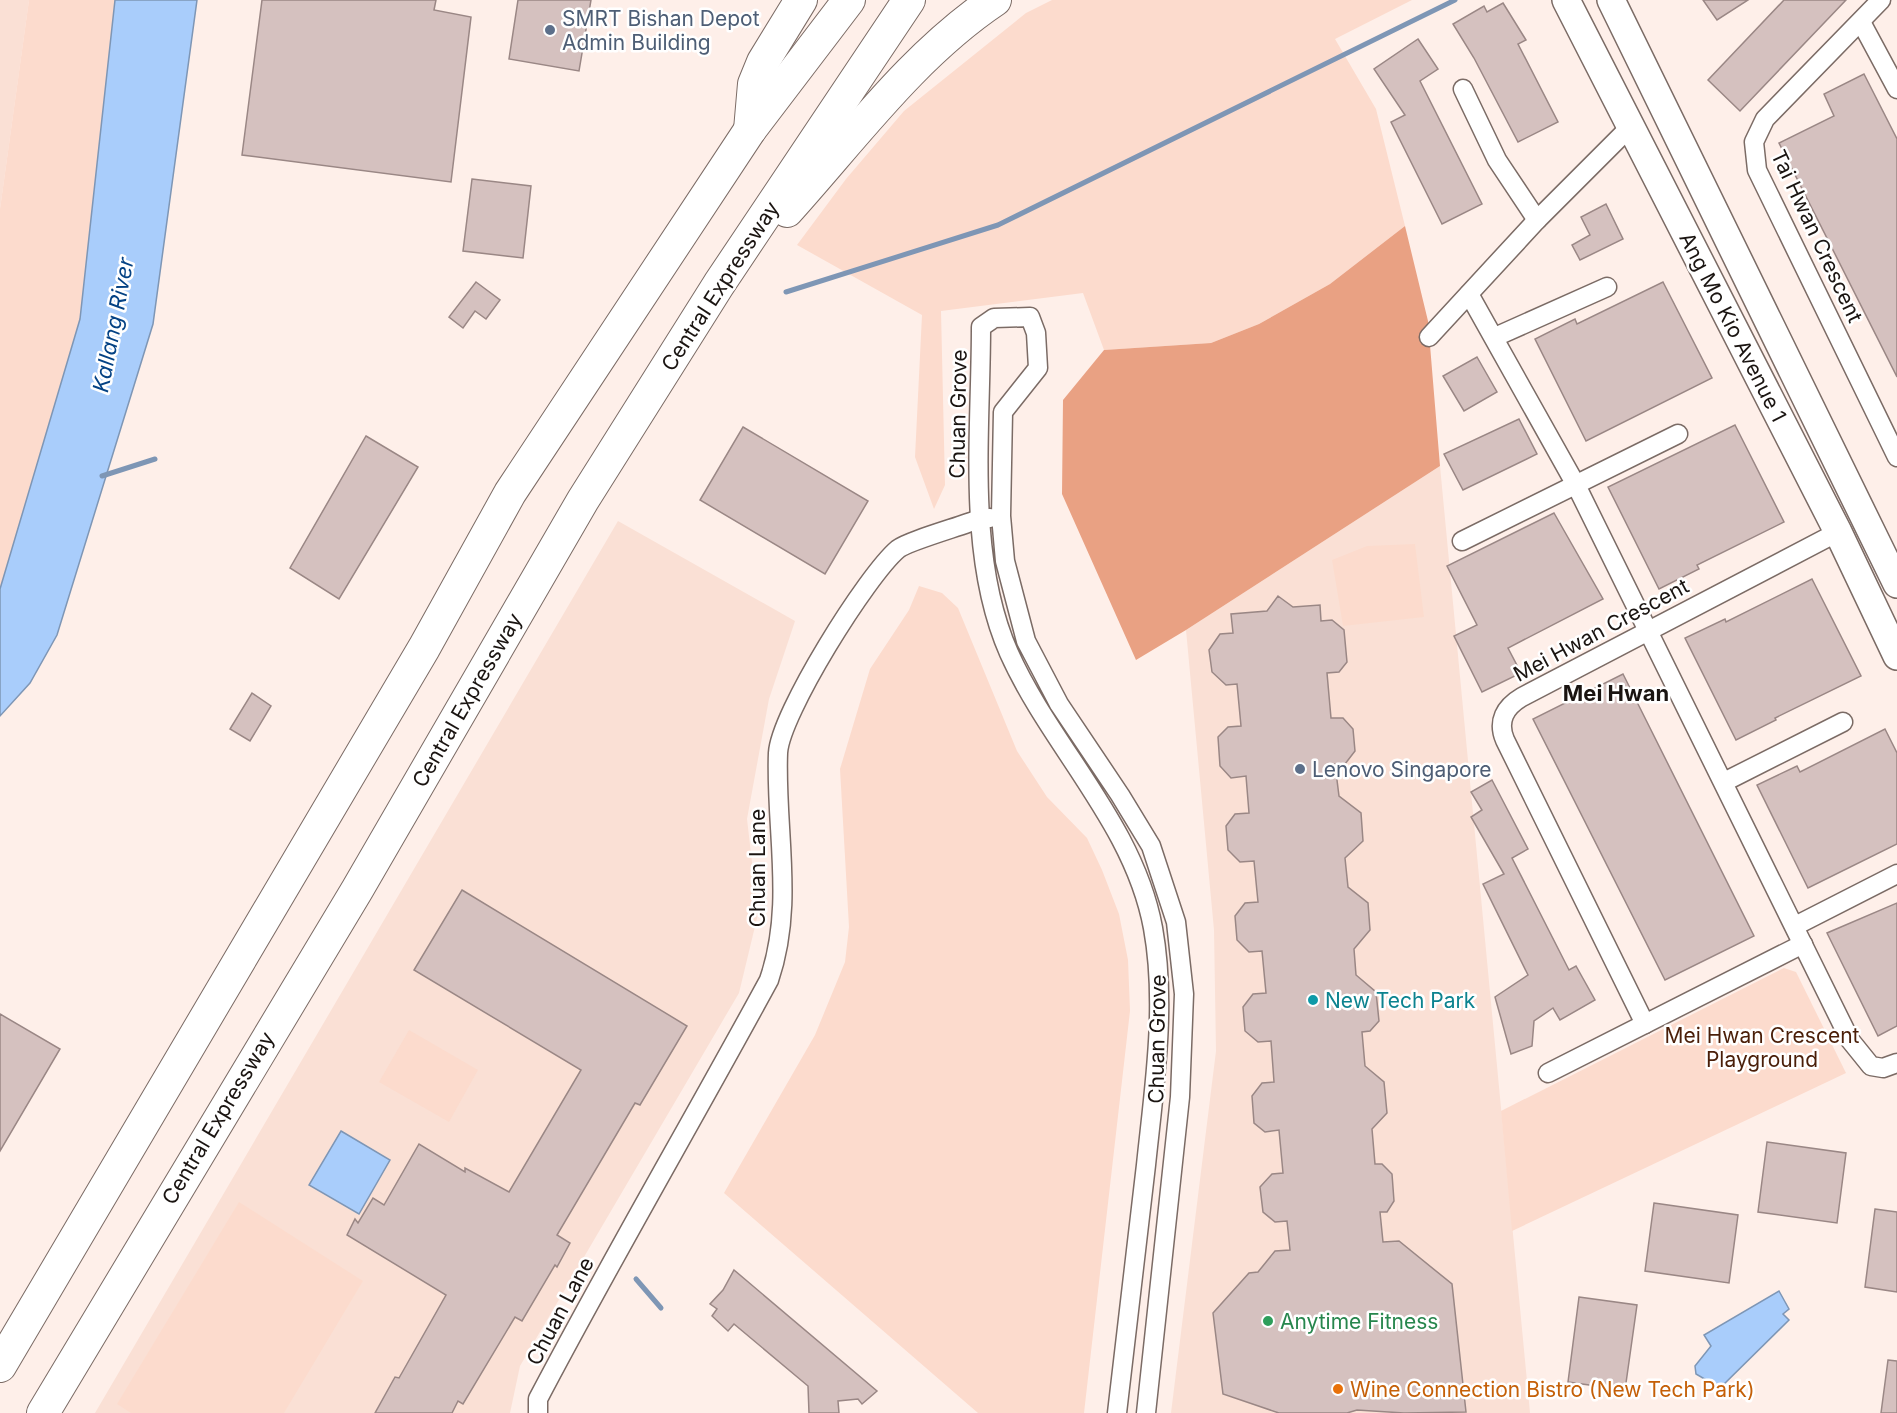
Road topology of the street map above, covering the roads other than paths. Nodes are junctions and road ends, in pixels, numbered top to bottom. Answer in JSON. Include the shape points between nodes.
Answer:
{"nodes":[{"id":1,"x":801,"y":0,"type":"edge"},
{"id":2,"x":849,"y":0,"type":"edge"},
{"id":3,"x":909,"y":0,"type":"edge"},
{"id":4,"x":995,"y":0,"type":"edge"},
{"id":5,"x":1566,"y":0,"type":"edge"},
{"id":6,"x":1611,"y":0,"type":"edge"},
{"id":7,"x":1881,"y":0,"type":"edge"},
{"id":8,"x":1861,"y":22,"type":"junction"},
{"id":9,"x":1463,"y":88,"type":"dead end"},
{"id":10,"x":1897,"y":89,"type":"edge"},
{"id":11,"x":1631,"y":126,"type":"junction"},
{"id":12,"x":750,"y":130,"type":"junction"},
{"id":13,"x":1537,"y":220,"type":"junction"},
{"id":14,"x":719,"y":284,"type":"junction"},
{"id":15,"x":1607,"y":287,"type":"dead end"},
{"id":16,"x":1469,"y":294,"type":"junction"},
{"id":17,"x":1429,"y":337,"type":"dead end"},
{"id":18,"x":1495,"y":338,"type":"junction"},
{"id":19,"x":1678,"y":434,"type":"dead end"},
{"id":20,"x":1897,"y":457,"type":"edge"},
{"id":21,"x":1576,"y":485,"type":"junction"},
{"id":22,"x":1001,"y":516,"type":"junction"},
{"id":23,"x":979,"y":519,"type":"junction"},
{"id":24,"x":1838,"y":532,"type":"junction"},
{"id":25,"x":1462,"y":541,"type":"dead end"},
{"id":26,"x":1897,"y":584,"type":"edge"},
{"id":27,"x":1648,"y":631,"type":"junction"},
{"id":28,"x":1897,"y":656,"type":"edge"},
{"id":29,"x":1844,"y":722,"type":"dead end"},
{"id":30,"x":1724,"y":782,"type":"junction"},
{"id":31,"x":1897,"y":874,"type":"edge"},
{"id":32,"x":1795,"y":926,"type":"junction"},
{"id":33,"x":1803,"y":944,"type":"junction"},
{"id":34,"x":1645,"y":1024,"type":"junction"},
{"id":35,"x":1897,"y":1063,"type":"edge"},
{"id":36,"x":1548,"y":1073,"type":"dead end"},
{"id":37,"x":0,"y":1366,"type":"edge"},
{"id":38,"x":43,"y":1413,"type":"edge"},
{"id":39,"x":538,"y":1413,"type":"edge"},
{"id":40,"x":1117,"y":1413,"type":"edge"},
{"id":41,"x":1146,"y":1413,"type":"edge"}],
"edges":[{"from":1,"to":12,"type":"highway","via":[[754,84]]},
{"from":2,"to":12,"type":"highway"},
{"from":3,"to":14,"type":"highway","name":"Central Expressway"},
{"from":4,"to":14,"type":"highway","via":[[963,22],[898,84]]},
{"from":5,"to":11,"type":"main road","name":"Ang Mo Kio Avenue 1"},
{"from":6,"to":26,"type":"main road","name":"Ang Mo Kio Avenue 1"},
{"from":7,"to":8,"type":"street","name":"Tai Hwan Crescent"},
{"from":8,"to":10,"type":"street"},
{"from":8,"to":20,"type":"street","name":"Tai Hwan Crescent","via":[[1771,111],[1756,133],[1753,152],[1757,170]]},
{"from":9,"to":13,"type":"street","via":[[1497,160]]},
{"from":11,"to":13,"type":"street"},
{"from":11,"to":24,"type":"main road","name":"Ang Mo Kio Avenue 1"},
{"from":12,"to":37,"type":"highway","via":[[510,493],[424,648]]},
{"from":13,"to":16,"type":"street"},
{"from":14,"to":38,"type":"highway","name":"Central Expressway","via":[[583,500],[357,890]]},
{"from":15,"to":18,"type":"street"},
{"from":16,"to":17,"type":"street"},
{"from":16,"to":18,"type":"street"},
{"from":18,"to":21,"type":"street"},
{"from":19,"to":21,"type":"street"},
{"from":21,"to":25,"type":"street"},
{"from":21,"to":27,"type":"street"},
{"from":22,"to":23,"type":"street","name":"Chuan Lane"},
{"from":22,"to":23,"type":"street","name":"Chuan Grove","via":[[1003,412],[1038,368],[1036,333],[1030,317],[994,318],[981,327]]},
{"from":22,"to":41,"type":"street","name":"Chuan Grove","via":[[1005,561],[1026,642],[1059,704],[1151,846],[1176,922],[1184,994],[1180,1098]]},
{"from":23,"to":39,"type":"street","name":"Chuan Lane","via":[[899,548],[842,622],[796,705],[778,750],[784,911],[778,954],[769,980],[590,1300],[538,1399]]},
{"from":23,"to":40,"type":"street","name":"Chuan Grove","via":[[997,620],[1009,652],[1042,717],[1129,855],[1153,926],[1160,990],[1153,1103]]},
{"from":24,"to":27,"type":"street","name":"Mei Hwan Crescent"},
{"from":24,"to":28,"type":"main road","name":"Ang Mo Kio Avenue 1"},
{"from":27,"to":30,"type":"street"},
{"from":27,"to":34,"type":"street","name":"Mei Hwan Crescent","via":[[1516,700],[1503,715],[1501,725],[1504,740]]},
{"from":29,"to":30,"type":"street"},
{"from":30,"to":32,"type":"street"},
{"from":31,"to":32,"type":"street"},
{"from":32,"to":33,"type":"street"},
{"from":33,"to":34,"type":"street"},
{"from":33,"to":35,"type":"street","via":[[1859,1053],[1875,1067]]},
{"from":34,"to":36,"type":"street"}]}
